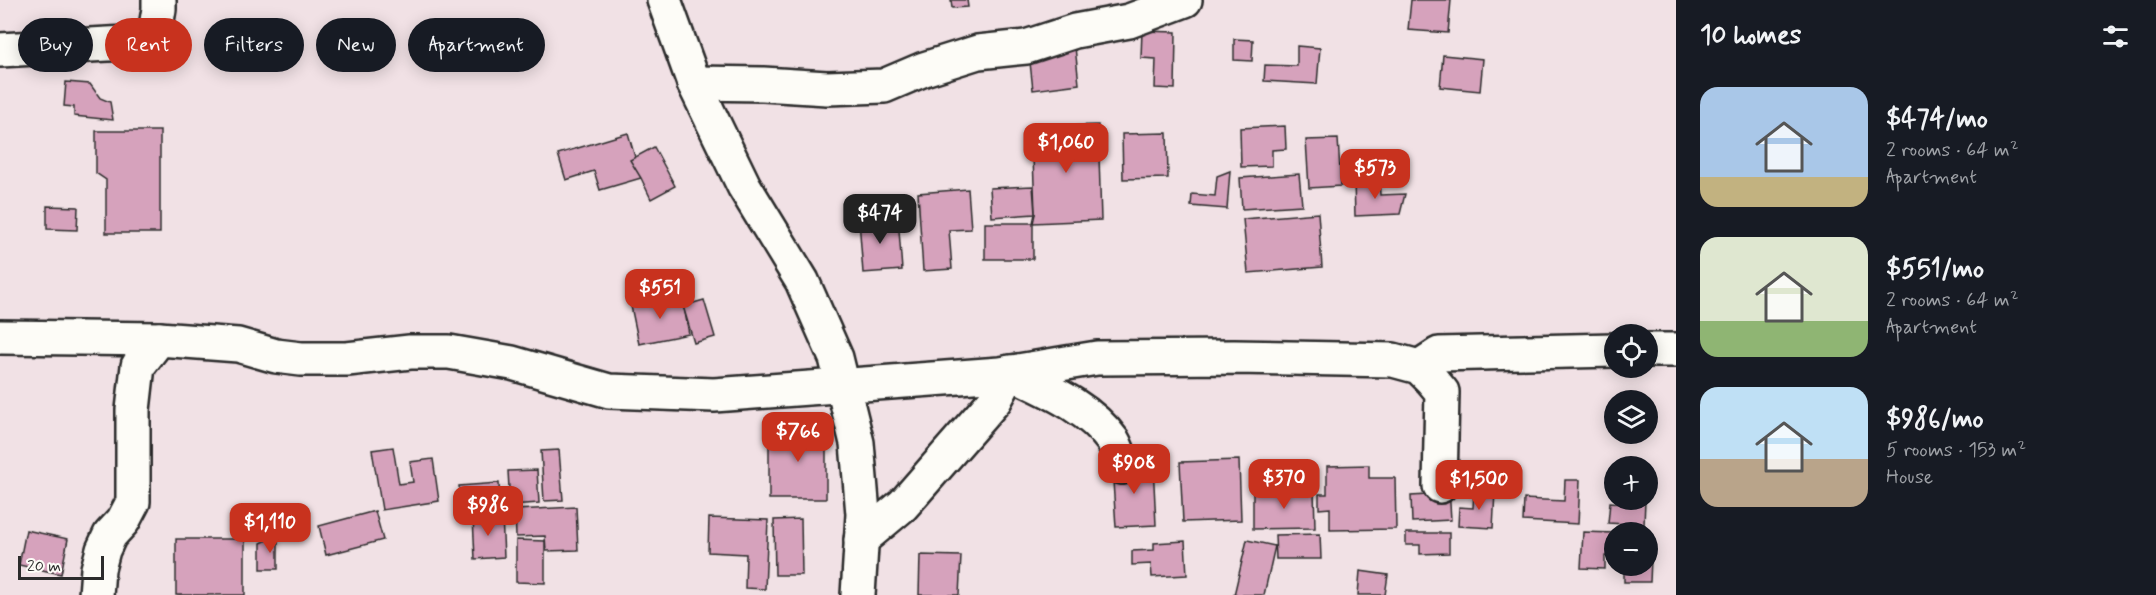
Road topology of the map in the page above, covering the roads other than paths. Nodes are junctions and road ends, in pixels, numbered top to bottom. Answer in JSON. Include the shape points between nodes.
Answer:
{"nodes":[{"id":1,"x":159,"y":0,"type":"edge"},
{"id":2,"x":664,"y":0,"type":"edge"},
{"id":3,"x":1185,"y":0,"type":"edge"},
{"id":4,"x":0,"y":50,"type":"edge"},
{"id":5,"x":694,"y":83,"type":"junction"},
{"id":6,"x":0,"y":337,"type":"edge"},
{"id":7,"x":159,"y":339,"type":"junction"},
{"id":8,"x":1604,"y":350,"type":"edge"},
{"id":9,"x":1658,"y":350,"type":"edge"},
{"id":10,"x":1676,"y":350,"type":"edge"},
{"id":11,"x":1419,"y":367,"type":"junction"},
{"id":12,"x":1010,"y":372,"type":"junction"},
{"id":13,"x":844,"y":387,"type":"junction"},
{"id":14,"x":1122,"y":467,"type":"dead end"},
{"id":15,"x":1440,"y":486,"type":"dead end"},
{"id":16,"x":861,"y":540,"type":"junction"},
{"id":17,"x":96,"y":595,"type":"edge"},
{"id":18,"x":858,"y":595,"type":"edge"}],
"edges":[{"from":1,"to":4,"type":"street","via":[[155,33],[141,39]]},
{"from":2,"to":5,"type":"street"},
{"from":3,"to":5,"type":"street","via":[[1129,21],[1075,31],[1026,47],[978,52],[884,86]]},
{"from":5,"to":13,"type":"street","via":[[744,186],[802,281],[836,358]]},
{"from":6,"to":7,"type":"street"},
{"from":7,"to":13,"type":"street","via":[[238,345],[301,359],[449,352],[512,363],[609,391],[714,395]]},
{"from":7,"to":17,"type":"street","via":[[138,366],[133,410],[133,502],[103,550]]},
{"from":8,"to":11,"type":"street","via":[[1439,354]]},
{"from":9,"to":10,"type":"street"},
{"from":11,"to":12,"type":"street","via":[[1393,360],[1097,358]]},
{"from":11,"to":15,"type":"street","via":[[1442,392]]},
{"from":12,"to":13,"type":"street"},
{"from":12,"to":14,"type":"street","via":[[1061,396],[1093,419],[1114,443]]},
{"from":12,"to":16,"type":"street","via":[[994,400],[910,497]]},
{"from":13,"to":16,"type":"street","via":[[857,443],[863,514]]},
{"from":16,"to":18,"type":"street"}]}
